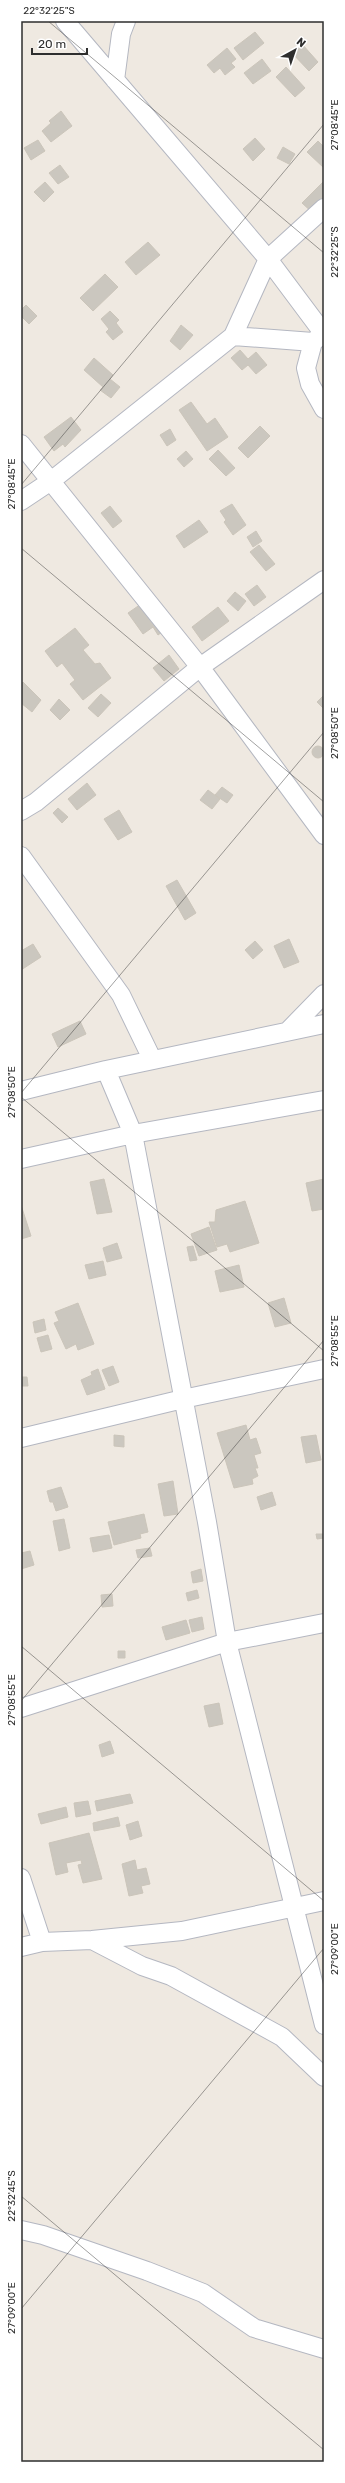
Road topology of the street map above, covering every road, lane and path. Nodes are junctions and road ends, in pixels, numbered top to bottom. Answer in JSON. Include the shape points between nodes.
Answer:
{"nodes":[{"id":1,"x":65,"y":21,"type":"edge"},
{"id":2,"x":126,"y":21,"type":"edge"},
{"id":3,"x":115,"y":80,"type":"junction"},
{"id":4,"x":324,"y":208,"type":"edge"},
{"id":5,"x":268,"y":259,"type":"junction"},
{"id":6,"x":234,"y":336,"type":"junction"},
{"id":7,"x":320,"y":336,"type":"edge"},
{"id":8,"x":324,"y":409,"type":"edge"},
{"id":9,"x":21,"y":444,"type":"edge"},
{"id":10,"x":51,"y":481,"type":"junction"},
{"id":11,"x":21,"y":501,"type":"edge"},
{"id":12,"x":324,"y":580,"type":"edge"},
{"id":13,"x":200,"y":667,"type":"junction"},
{"id":14,"x":21,"y":811,"type":"edge"},
{"id":15,"x":324,"y":835,"type":"edge"},
{"id":16,"x":21,"y":856,"type":"edge"},
{"id":17,"x":324,"y":994,"type":"edge"},
{"id":18,"x":324,"y":1024,"type":"edge"},
{"id":19,"x":287,"y":1032,"type":"junction"},
{"id":20,"x":152,"y":1059,"type":"junction"},
{"id":21,"x":106,"y":1070,"type":"junction"},
{"id":22,"x":21,"y":1092,"type":"edge"},
{"id":23,"x":324,"y":1100,"type":"edge"},
{"id":24,"x":133,"y":1134,"type":"junction"},
{"id":25,"x":21,"y":1159,"type":"edge"},
{"id":26,"x":324,"y":1369,"type":"edge"},
{"id":27,"x":182,"y":1399,"type":"junction"},
{"id":28,"x":21,"y":1438,"type":"edge"},
{"id":29,"x":324,"y":1623,"type":"edge"},
{"id":30,"x":226,"y":1642,"type":"junction"},
{"id":31,"x":21,"y":1708,"type":"edge"},
{"id":32,"x":21,"y":1878,"type":"edge"},
{"id":33,"x":324,"y":1901,"type":"edge"},
{"id":34,"x":293,"y":1908,"type":"junction"},
{"id":35,"x":92,"y":1940,"type":"junction"},
{"id":36,"x":42,"y":1942,"type":"junction"},
{"id":37,"x":21,"y":1947,"type":"edge"},
{"id":38,"x":324,"y":2025,"type":"edge"},
{"id":39,"x":324,"y":2077,"type":"edge"},
{"id":40,"x":21,"y":2230,"type":"edge"},
{"id":41,"x":324,"y":2349,"type":"edge"}],
"edges":[{"from":1,"to":3,"type":"street"},
{"from":2,"to":3,"type":"street","via":[[121,34]]},
{"from":3,"to":5,"type":"street"},
{"from":4,"to":5,"type":"street"},
{"from":5,"to":6,"type":"street"},
{"from":5,"to":7,"type":"street"},
{"from":6,"to":7,"type":"street"},
{"from":6,"to":10,"type":"street"},
{"from":7,"to":8,"type":"street","via":[[306,368],[310,384]]},
{"from":9,"to":10,"type":"street"},
{"from":10,"to":11,"type":"street"},
{"from":10,"to":13,"type":"street"},
{"from":12,"to":13,"type":"street"},
{"from":13,"to":14,"type":"street","via":[[36,802]]},
{"from":13,"to":15,"type":"street"},
{"from":16,"to":20,"type":"street","via":[[121,995]]},
{"from":17,"to":19,"type":"street"},
{"from":18,"to":19,"type":"street"},
{"from":19,"to":20,"type":"street"},
{"from":20,"to":21,"type":"street"},
{"from":21,"to":22,"type":"street"},
{"from":21,"to":24,"type":"street"},
{"from":23,"to":24,"type":"street"},
{"from":24,"to":25,"type":"street"},
{"from":24,"to":27,"type":"street"},
{"from":26,"to":27,"type":"street"},
{"from":27,"to":28,"type":"street"},
{"from":27,"to":30,"type":"street","via":[[207,1522]]},
{"from":29,"to":30,"type":"street"},
{"from":30,"to":31,"type":"street"},
{"from":30,"to":34,"type":"street"},
{"from":32,"to":36,"type":"street"},
{"from":33,"to":34,"type":"street"},
{"from":34,"to":35,"type":"street","via":[[182,1931]]},
{"from":34,"to":38,"type":"street"},
{"from":35,"to":36,"type":"street"},
{"from":35,"to":39,"type":"street","via":[[142,1966],[171,1976],[282,2038]]},
{"from":36,"to":37,"type":"street"},
{"from":40,"to":41,"type":"street","via":[[43,2234],[147,2271],[203,2294],[254,2328]]}]}
